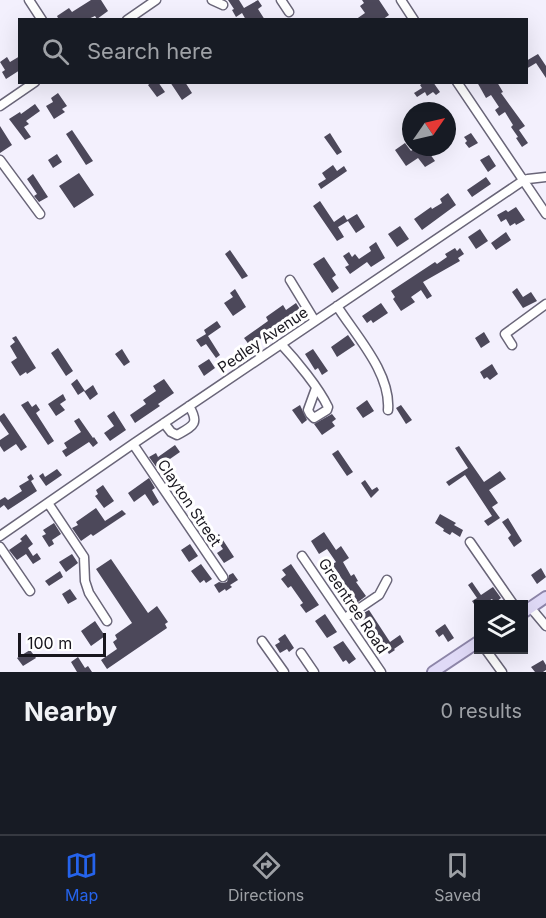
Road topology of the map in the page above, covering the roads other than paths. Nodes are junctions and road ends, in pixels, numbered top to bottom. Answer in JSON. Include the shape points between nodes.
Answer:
{"nodes":[{"id":1,"x":29,"y":0,"type":"edge"},
{"id":2,"x":156,"y":0,"type":"edge"},
{"id":3,"x":212,"y":0,"type":"edge"},
{"id":4,"x":281,"y":0,"type":"edge"},
{"id":5,"x":401,"y":0,"type":"edge"},
{"id":6,"x":223,"y":6,"type":"dead end"},
{"id":7,"x":289,"y":12,"type":"dead end"},
{"id":8,"x":41,"y":18,"type":"edge"},
{"id":9,"x":130,"y":18,"type":"edge"},
{"id":10,"x":411,"y":18,"type":"edge"},
{"id":11,"x":32,"y":84,"type":"edge"},
{"id":12,"x":458,"y":84,"type":"edge"},
{"id":13,"x":0,"y":106,"type":"edge"},
{"id":14,"x":0,"y":160,"type":"edge"},
{"id":15,"x":546,"y":177,"type":"edge"},
{"id":16,"x":524,"y":180,"type":"junction"},
{"id":17,"x":40,"y":214,"type":"dead end"},
{"id":18,"x":546,"y":214,"type":"edge"},
{"id":19,"x":290,"y":280,"type":"dead end"},
{"id":20,"x":546,"y":304,"type":"edge"},
{"id":21,"x":337,"y":306,"type":"junction"},
{"id":22,"x":315,"y":321,"type":"junction"},
{"id":23,"x":281,"y":344,"type":"junction"},
{"id":24,"x":512,"y":345,"type":"dead end"},
{"id":25,"x":316,"y":388,"type":"dead end"},
{"id":26,"x":189,"y":406,"type":"junction"},
{"id":27,"x":388,"y":410,"type":"dead end"},
{"id":28,"x":164,"y":423,"type":"junction"},
{"id":29,"x":133,"y":444,"type":"junction"},
{"id":30,"x":48,"y":503,"type":"junction"},
{"id":31,"x":0,"y":536,"type":"edge"},
{"id":32,"x":470,"y":542,"type":"dead end"},
{"id":33,"x":0,"y":547,"type":"edge"},
{"id":34,"x":302,"y":556,"type":"dead end"},
{"id":35,"x":223,"y":578,"type":"dead end"},
{"id":36,"x":387,"y":580,"type":"dead end"},
{"id":37,"x":30,"y":591,"type":"dead end"},
{"id":38,"x":546,"y":597,"type":"edge"},
{"id":39,"x":510,"y":600,"type":"edge"},
{"id":40,"x":528,"y":609,"type":"edge"},
{"id":41,"x":528,"y":611,"type":"edge"},
{"id":42,"x":345,"y":618,"type":"junction"},
{"id":43,"x":107,"y":621,"type":"dead end"},
{"id":44,"x":546,"y":626,"type":"edge"},
{"id":45,"x":262,"y":641,"type":"dead end"},
{"id":46,"x":474,"y":645,"type":"edge"},
{"id":47,"x":301,"y":653,"type":"dead end"},
{"id":48,"x":489,"y":654,"type":"edge"},
{"id":49,"x":284,"y":672,"type":"edge"},
{"id":50,"x":314,"y":672,"type":"edge"},
{"id":51,"x":381,"y":672,"type":"edge"},
{"id":52,"x":434,"y":672,"type":"edge"},
{"id":53,"x":502,"y":672,"type":"edge"}],
"edges":[{"from":1,"to":8,"type":"street"},
{"from":2,"to":9,"type":"street"},
{"from":3,"to":6,"type":"street"},
{"from":4,"to":7,"type":"street"},
{"from":5,"to":10,"type":"street"},
{"from":11,"to":13,"type":"street"},
{"from":12,"to":16,"type":"street"},
{"from":14,"to":17,"type":"street"},
{"from":15,"to":16,"type":"street","name":"Pedley Avenue"},
{"from":16,"to":18,"type":"street"},
{"from":16,"to":21,"type":"street","name":"Pedley Avenue"},
{"from":19,"to":22,"type":"street"},
{"from":20,"to":24,"type":"street","via":[[505,334]]},
{"from":21,"to":22,"type":"street","name":"Pedley Avenue"},
{"from":21,"to":27,"type":"street","via":[[377,367],[386,390]]},
{"from":22,"to":23,"type":"street","name":"Pedley Avenue"},
{"from":23,"to":25,"type":"street"},
{"from":23,"to":26,"type":"street","name":"Pedley Avenue"},
{"from":26,"to":28,"type":"street","name":"Pedley Avenue"},
{"from":26,"to":28,"type":"street","via":[[195,418],[191,427],[177,435]]},
{"from":28,"to":29,"type":"street","name":"Pedley Avenue"},
{"from":29,"to":30,"type":"street","name":"Pedley Avenue"},
{"from":29,"to":35,"type":"street","name":"Clayton Street"},
{"from":30,"to":31,"type":"street","name":"Pedley Avenue"},
{"from":30,"to":43,"type":"street","via":[[84,557],[89,593]]},
{"from":32,"to":39,"type":"street"},
{"from":33,"to":37,"type":"street"},
{"from":34,"to":42,"type":"street","name":"Greentree Road"},
{"from":36,"to":42,"type":"street","via":[[379,595]]},
{"from":38,"to":40,"type":"main road"},
{"from":41,"to":44,"type":"street"},
{"from":42,"to":51,"type":"street","name":"Greentree Road"},
{"from":45,"to":49,"type":"street"},
{"from":46,"to":52,"type":"main road"},
{"from":47,"to":50,"type":"street"},
{"from":48,"to":53,"type":"street"}]}
